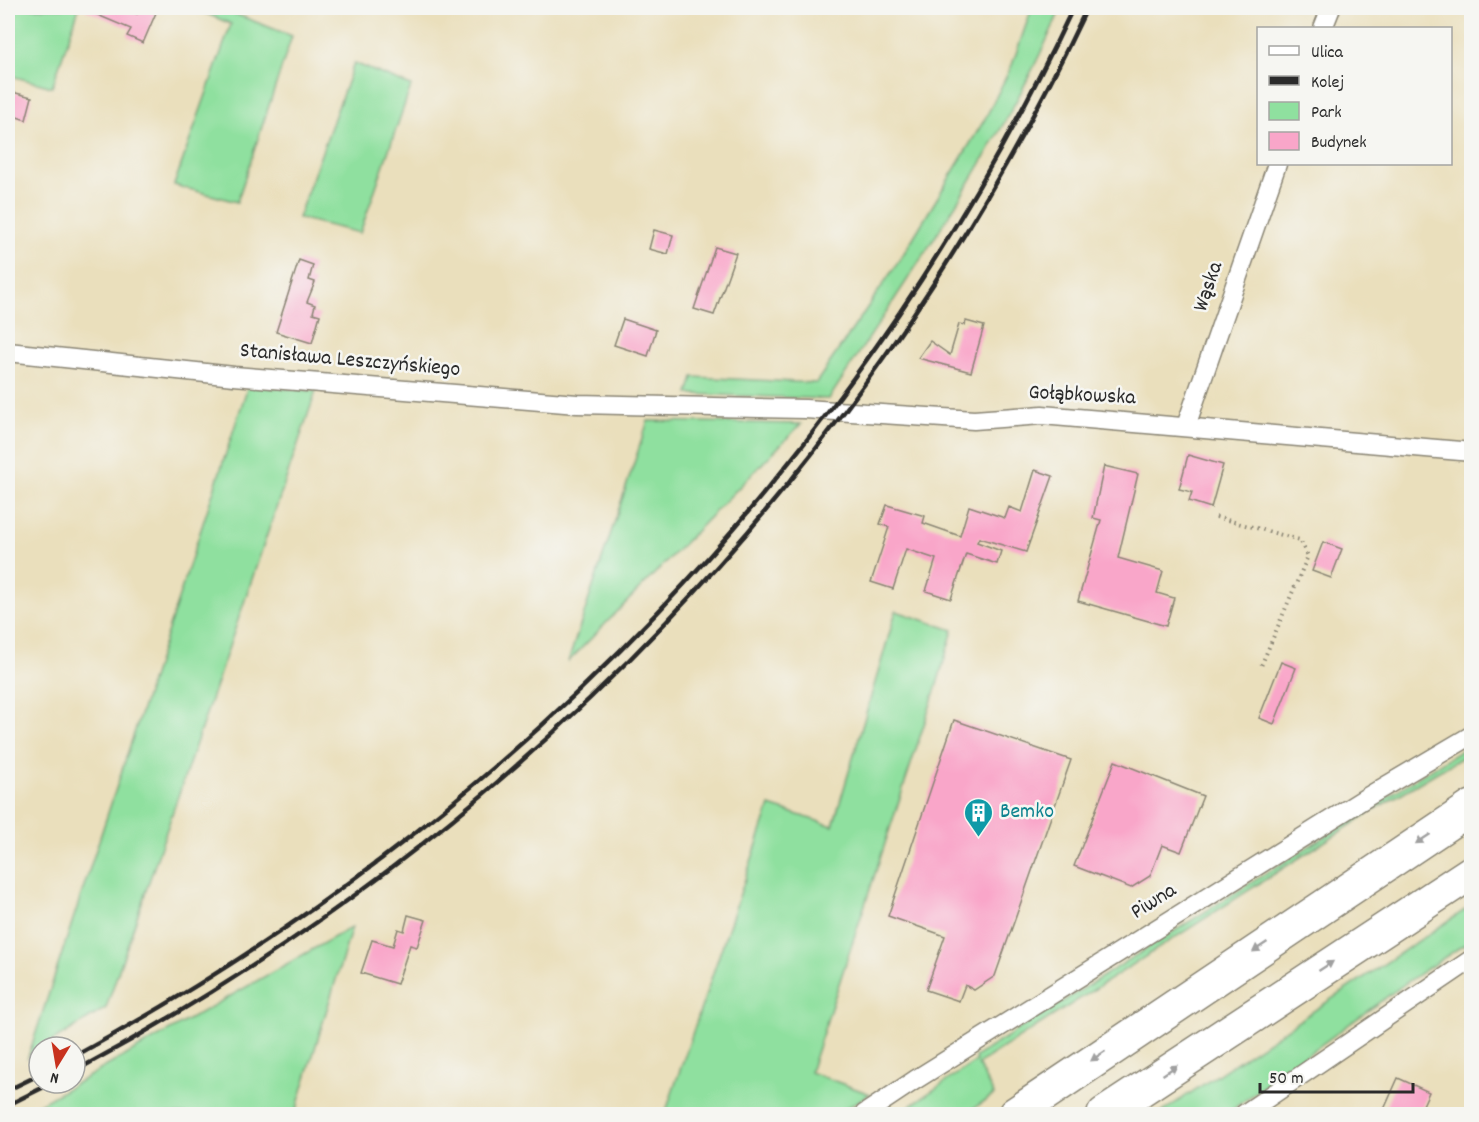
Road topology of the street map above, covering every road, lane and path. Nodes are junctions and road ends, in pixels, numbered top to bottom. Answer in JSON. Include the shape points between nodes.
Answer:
{"nodes":[{"id":1,"x":1331,"y":8,"type":"edge"},
{"id":2,"x":1323,"y":27,"type":"edge"},
{"id":3,"x":1277,"y":165,"type":"edge"},
{"id":4,"x":8,"y":352,"type":"edge"},
{"id":5,"x":689,"y":407,"type":"joint"},
{"id":6,"x":1186,"y":426,"type":"junction"},
{"id":7,"x":1472,"y":452,"type":"edge"},
{"id":8,"x":1216,"y":517,"type":"dead end"},
{"id":9,"x":1261,"y":666,"type":"dead end"},
{"id":10,"x":1472,"y":735,"type":"edge"},
{"id":11,"x":1472,"y":807,"type":"edge"},
{"id":12,"x":1472,"y":872,"type":"edge"},
{"id":13,"x":1472,"y":959,"type":"edge"},
{"id":14,"x":864,"y":1114,"type":"edge"},
{"id":15,"x":1015,"y":1114,"type":"edge"},
{"id":16,"x":1104,"y":1114,"type":"edge"},
{"id":17,"x":1244,"y":1114,"type":"edge"}],
"edges":[{"from":1,"to":2,"type":"street"},
{"from":3,"to":6,"type":"street","name":"Wąska"},
{"from":4,"to":5,"type":"street","name":"Stanisława Leszczyńskiego","via":[[234,376],[576,404]]},
{"from":5,"to":6,"type":"street","name":"Gołąbkowska","via":[[805,409],[974,420],[1042,415]]},
{"from":6,"to":7,"type":"street","name":"Gołąbkowska"},
{"from":8,"to":9,"type":"path","via":[[1300,540],[1308,556]]},
{"from":10,"to":14,"type":"street","name":"Piwna"},
{"from":11,"to":15,"type":"highway","one_way":true},
{"from":16,"to":12,"type":"highway","one_way":true},
{"from":13,"to":17,"type":"street"}]}
